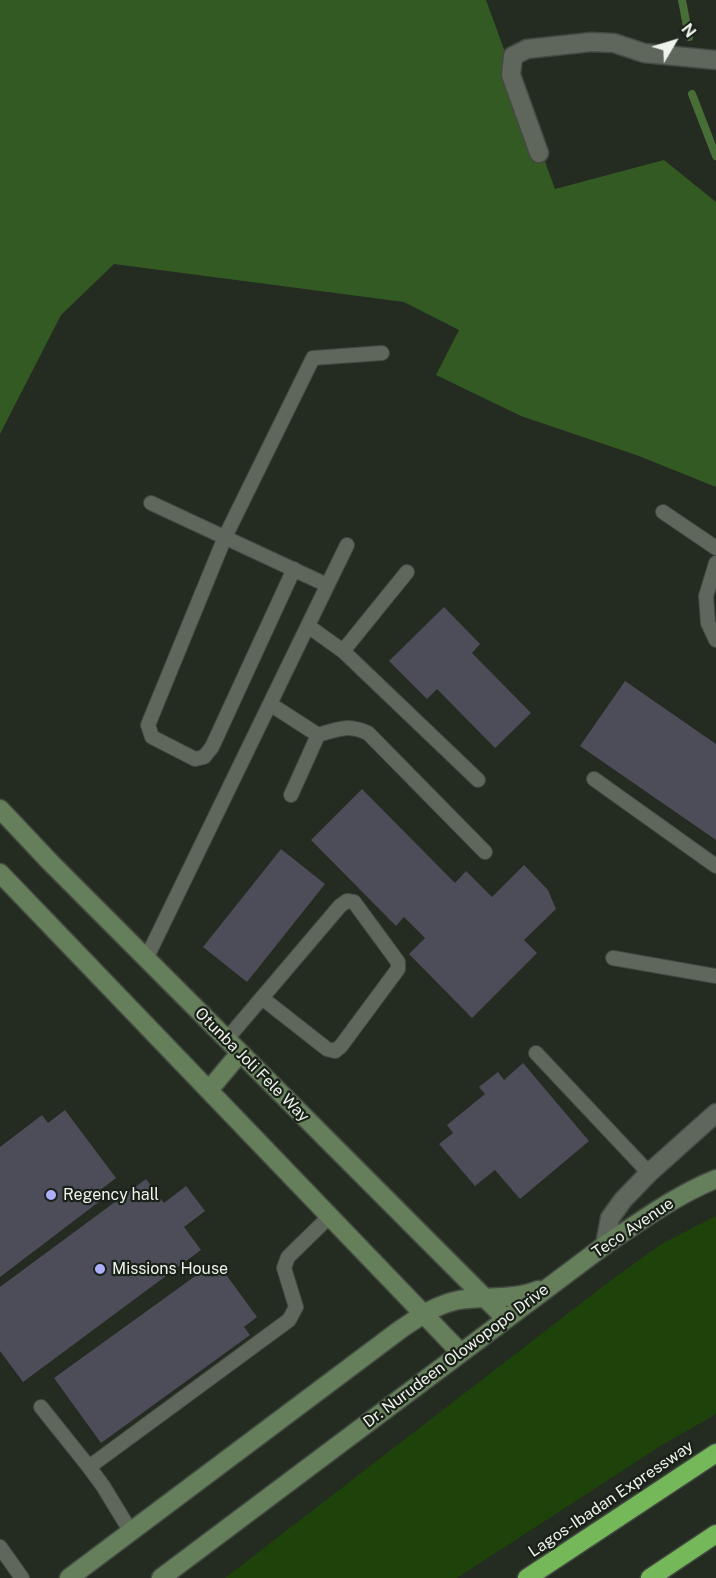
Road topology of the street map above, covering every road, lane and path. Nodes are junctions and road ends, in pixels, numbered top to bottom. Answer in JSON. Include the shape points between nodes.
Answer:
{"nodes":[{"id":1,"x":716,"y":60,"type":"edge"},
{"id":2,"x":539,"y":153,"type":"dead end"},
{"id":3,"x":382,"y":353,"type":"dead end"},
{"id":4,"x":151,"y":503,"type":"dead end"},
{"id":5,"x":663,"y":512,"type":"dead end"},
{"id":6,"x":225,"y":537,"type":"junction"},
{"id":7,"x":347,"y":545,"type":"dead end"},
{"id":8,"x":716,"y":548,"type":"edge"},
{"id":9,"x":716,"y":563,"type":"edge"},
{"id":10,"x":294,"y":569,"type":"junction"},
{"id":11,"x":407,"y":572,"type":"dead end"},
{"id":12,"x":327,"y":585,"type":"junction"},
{"id":13,"x":308,"y":626,"type":"junction"},
{"id":14,"x":716,"y":640,"type":"edge"},
{"id":15,"x":343,"y":651,"type":"junction"},
{"id":16,"x":270,"y":704,"type":"junction"},
{"id":17,"x":318,"y":735,"type":"junction"},
{"id":18,"x":478,"y":780,"type":"dead end"},
{"id":19,"x":594,"y":780,"type":"dead end"},
{"id":20,"x":291,"y":795,"type":"dead end"},
{"id":21,"x":0,"y":809,"type":"edge"},
{"id":22,"x":484,"y":852,"type":"dead end"},
{"id":23,"x":716,"y":866,"type":"edge"},
{"id":24,"x":0,"y":873,"type":"edge"},
{"id":25,"x":613,"y":958,"type":"dead end"},
{"id":26,"x":146,"y":959,"type":"junction"},
{"id":27,"x":716,"y":976,"type":"edge"},
{"id":28,"x":262,"y":998,"type":"junction"},
{"id":29,"x":226,"y":1040,"type":"junction"},
{"id":30,"x":240,"y":1053,"type":"junction"},
{"id":31,"x":536,"y":1053,"type":"dead end"},
{"id":32,"x":209,"y":1089,"type":"junction"},
{"id":33,"x":716,"y":1113,"type":"edge"},
{"id":34,"x":649,"y":1173,"type":"junction"},
{"id":35,"x":716,"y":1179,"type":"edge"},
{"id":36,"x":331,"y":1215,"type":"junction"},
{"id":37,"x":605,"y":1245,"type":"junction"},
{"id":38,"x":554,"y":1283,"type":"junction"},
{"id":39,"x":484,"y":1298,"type":"junction"},
{"id":40,"x":425,"y":1314,"type":"junction"},
{"id":41,"x":506,"y":1319,"type":"junction"},
{"id":42,"x":461,"y":1353,"type":"junction"},
{"id":43,"x":41,"y":1407,"type":"dead end"},
{"id":44,"x":716,"y":1454,"type":"edge"},
{"id":45,"x":89,"y":1467,"type":"junction"},
{"id":46,"x":131,"y":1532,"type":"junction"},
{"id":47,"x":716,"y":1534,"type":"edge"},
{"id":48,"x":0,"y":1547,"type":"edge"},
{"id":49,"x":22,"y":1578,"type":"edge"},
{"id":50,"x":69,"y":1578,"type":"edge"},
{"id":51,"x":161,"y":1578,"type":"edge"},
{"id":52,"x":527,"y":1578,"type":"edge"},
{"id":53,"x":650,"y":1578,"type":"edge"}],
"edges":[{"from":1,"to":2,"type":"street","via":[[644,53],[614,43],[591,42],[527,49],[513,56],[511,75]]},
{"from":3,"to":6,"type":"lane","via":[[313,358]]},
{"from":4,"to":6,"type":"lane"},
{"from":5,"to":8,"type":"lane"},
{"from":6,"to":10,"type":"lane"},
{"from":6,"to":10,"type":"lane","via":[[148,725],[152,737],[195,759],[204,757],[212,747]]},
{"from":7,"to":12,"type":"lane"},
{"from":9,"to":14,"type":"lane","via":[[706,596],[708,623]]},
{"from":10,"to":12,"type":"lane"},
{"from":11,"to":15,"type":"lane"},
{"from":12,"to":13,"type":"lane"},
{"from":13,"to":15,"type":"lane"},
{"from":13,"to":16,"type":"lane"},
{"from":15,"to":18,"type":"lane"},
{"from":16,"to":17,"type":"lane"},
{"from":16,"to":26,"type":"lane"},
{"from":17,"to":20,"type":"lane"},
{"from":17,"to":22,"type":"lane","via":[[344,728],[368,733]]},
{"from":19,"to":23,"type":"lane"},
{"from":21,"to":26,"type":"street","name":"Otunba Joli Fele Way"},
{"from":24,"to":32,"type":"street"},
{"from":25,"to":27,"type":"lane"},
{"from":26,"to":29,"type":"street","name":"Otunba Joli Fele Way"},
{"from":28,"to":28,"type":"lane","via":[[327,1049],[335,1051],[398,969],[398,962],[354,903],[347,901]]},
{"from":28,"to":29,"type":"lane"},
{"from":29,"to":30,"type":"street","name":"Otunba Joli Fele Way"},
{"from":30,"to":32,"type":"street"},
{"from":30,"to":39,"type":"street","name":"Otunba Joli Fele Way"},
{"from":31,"to":34,"type":"lane"},
{"from":32,"to":36,"type":"street"},
{"from":33,"to":34,"type":"street"},
{"from":34,"to":37,"type":"street","via":[[610,1218]]},
{"from":35,"to":37,"type":"street","name":"Teco Avenue"},
{"from":36,"to":40,"type":"street"},
{"from":36,"to":45,"type":"lane","via":[[288,1257],[284,1268],[296,1307],[289,1320]]},
{"from":37,"to":38,"type":"street","name":"Teco Avenue"},
{"from":38,"to":39,"type":"street","name":"Dr. Nurudeen Olowopopo Drive","via":[[511,1297]]},
{"from":38,"to":41,"type":"street","name":"Dr. Nurudeen Olowopopo Drive"},
{"from":39,"to":40,"type":"street","name":"Dr. Nurudeen Olowopopo Drive","via":[[459,1300]]},
{"from":39,"to":41,"type":"street","name":"Otunba Joli Fele Way"},
{"from":40,"to":42,"type":"street"},
{"from":40,"to":46,"type":"street","name":"Dr. Nurudeen Olowopopo Drive"},
{"from":41,"to":42,"type":"street","name":"Dr. Nurudeen Olowopopo Drive"},
{"from":42,"to":51,"type":"street","name":"Dr. Nurudeen Olowopopo Drive"},
{"from":43,"to":45,"type":"lane"},
{"from":44,"to":52,"type":"highway","name":"Lagos-Ibadan Expressway"},
{"from":45,"to":46,"type":"lane"},
{"from":46,"to":50,"type":"street","name":"Dr. Nurudeen Olowopopo Drive"},
{"from":47,"to":53,"type":"highway"},
{"from":48,"to":49,"type":"lane"}]}
